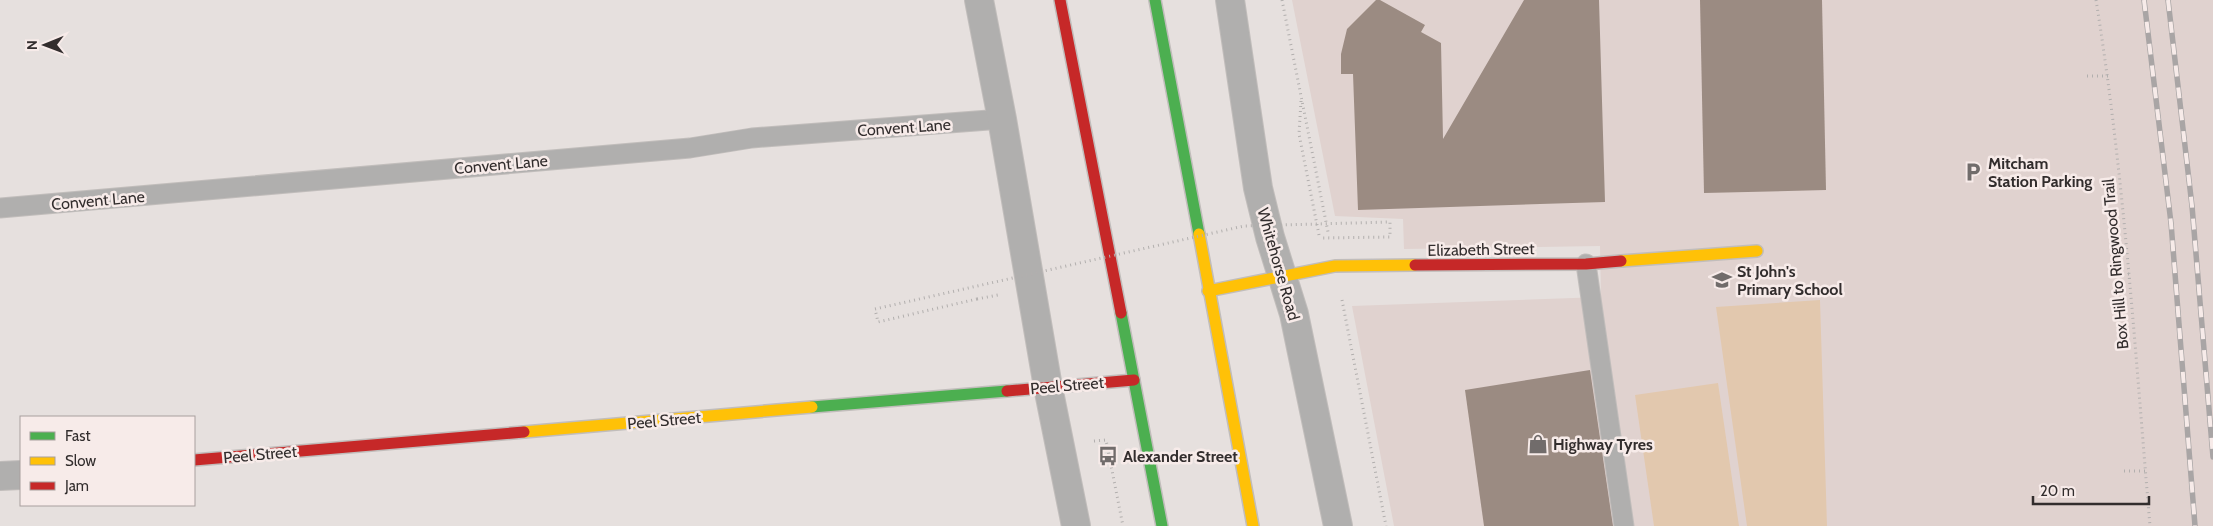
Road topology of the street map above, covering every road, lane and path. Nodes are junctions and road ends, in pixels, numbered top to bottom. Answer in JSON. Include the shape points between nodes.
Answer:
{"nodes":[{"id":1,"x":979,"y":0,"type":"edge"},
{"id":2,"x":1060,"y":0,"type":"edge"},
{"id":3,"x":1155,"y":0,"type":"edge"},
{"id":4,"x":1230,"y":0,"type":"edge"},
{"id":5,"x":2096,"y":0,"type":"edge"},
{"id":6,"x":2087,"y":76,"type":"dead end"},
{"id":7,"x":2108,"y":76,"type":"junction"},
{"id":8,"x":1302,"y":96,"type":"dead end"},
{"id":9,"x":1002,"y":119,"type":"junction"},
{"id":10,"x":0,"y":208,"type":"edge"},
{"id":11,"x":1757,"y":251,"type":"dead end"},
{"id":12,"x":1586,"y":264,"type":"junction"},
{"id":13,"x":2108,"y":273,"type":"dead end"},
{"id":14,"x":2129,"y":274,"type":"junction"},
{"id":15,"x":1282,"y":276,"type":"junction"},
{"id":16,"x":1208,"y":291,"type":"junction"},
{"id":17,"x":998,"y":295,"type":"dead end"},
{"id":18,"x":1134,"y":380,"type":"junction"},
{"id":19,"x":1048,"y":387,"type":"junction"},
{"id":20,"x":195,"y":460,"type":"edge"},
{"id":21,"x":2124,"y":471,"type":"dead end"},
{"id":22,"x":2145,"y":471,"type":"junction"},
{"id":23,"x":20,"y":475,"type":"edge"},
{"id":24,"x":0,"y":476,"type":"edge"},
{"id":25,"x":1076,"y":526,"type":"edge"},
{"id":26,"x":1162,"y":526,"type":"edge"},
{"id":27,"x":1253,"y":526,"type":"edge"},
{"id":28,"x":1338,"y":526,"type":"edge"},
{"id":29,"x":1624,"y":526,"type":"edge"},
{"id":30,"x":2150,"y":526,"type":"edge"}],
"edges":[{"from":1,"to":9,"type":"street"},
{"from":2,"to":18,"type":"main road"},
{"from":3,"to":16,"type":"main road"},
{"from":4,"to":15,"type":"street","name":"Whitehorse Road","via":[[1258,188]]},
{"from":5,"to":7,"type":"path","name":"Box Hill to Ringwood Trail"},
{"from":6,"to":7,"type":"path"},
{"from":7,"to":14,"type":"path","name":"Box Hill to Ringwood Trail"},
{"from":8,"to":17,"type":"path","bridge":true,"via":[[1299,134],[1316,220],[1318,229],[1320,238],[1390,237],[1390,222],[1322,224],[1312,224],[1244,226],[875,309],[878,322]]},
{"from":9,"to":10,"type":"lane","name":"Convent Lane","via":[[752,138],[690,148]]},
{"from":9,"to":19,"type":"street"},
{"from":11,"to":12,"type":"main road","name":"Elizabeth Street"},
{"from":12,"to":15,"type":"main road","name":"Elizabeth Street","via":[[1335,266]]},
{"from":12,"to":29,"type":"lane"},
{"from":13,"to":14,"type":"path"},
{"from":14,"to":22,"type":"path","name":"Box Hill to Ringwood Trail"},
{"from":15,"to":16,"type":"main road","name":"Elizabeth Street"},
{"from":15,"to":28,"type":"street","name":"Whitehorse Road","via":[[1308,375]]},
{"from":16,"to":27,"type":"main road"},
{"from":18,"to":19,"type":"main road","name":"Peel Street"},
{"from":18,"to":26,"type":"main road"},
{"from":19,"to":20,"type":"main road","name":"Peel Street"},
{"from":19,"to":25,"type":"street"},
{"from":21,"to":22,"type":"path"},
{"from":22,"to":30,"type":"path","name":"Box Hill to Ringwood Trail"},
{"from":23,"to":24,"type":"street"}]}
